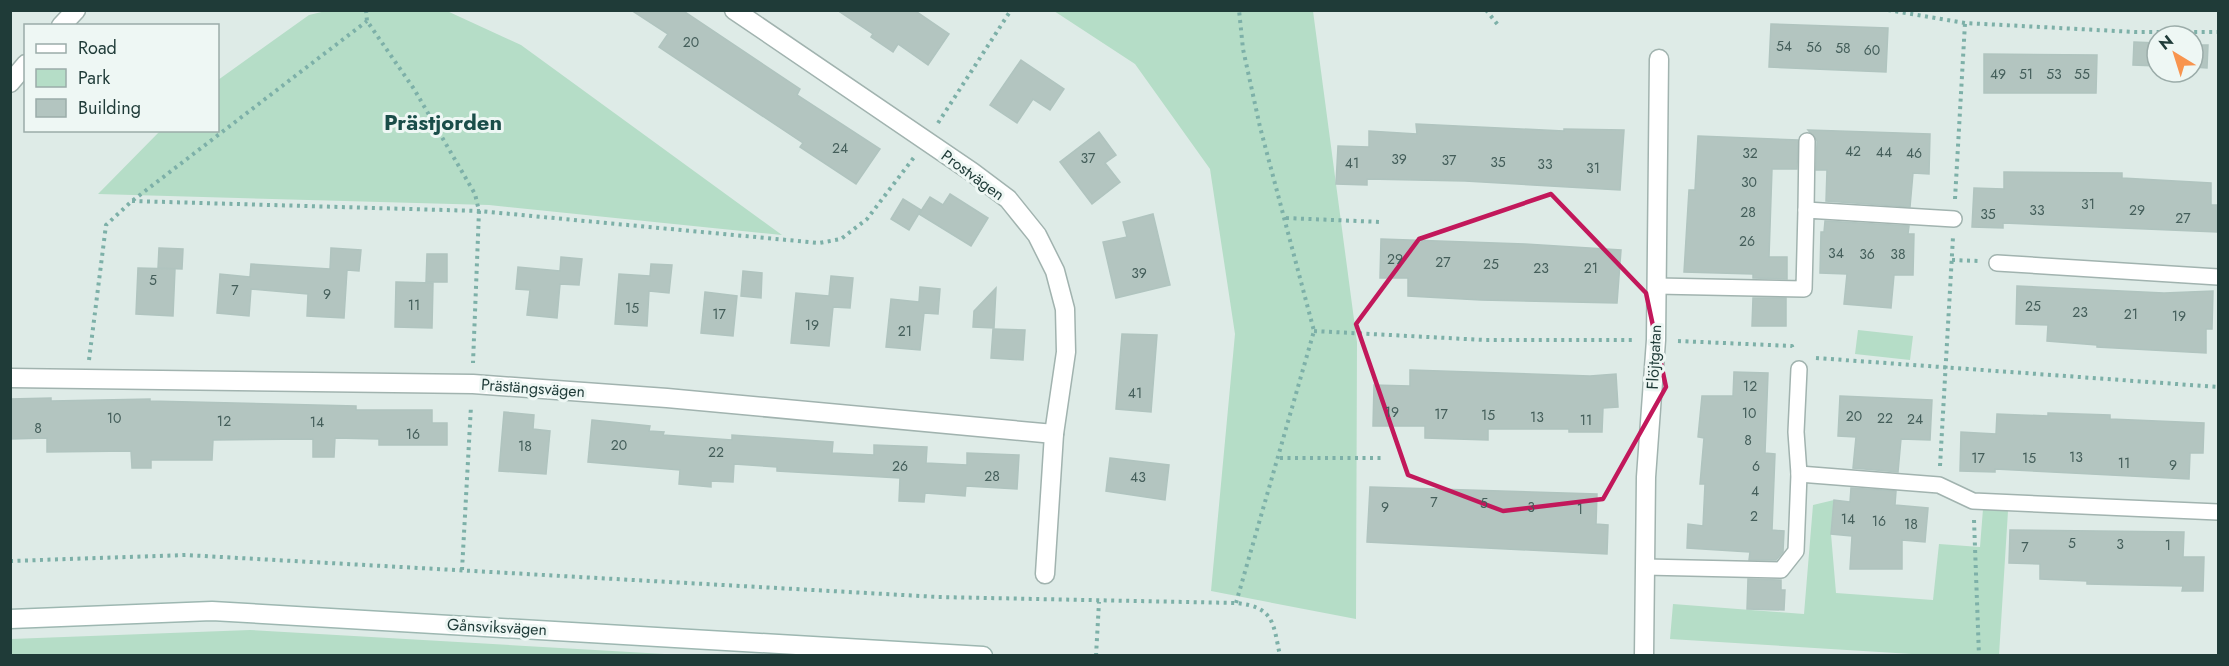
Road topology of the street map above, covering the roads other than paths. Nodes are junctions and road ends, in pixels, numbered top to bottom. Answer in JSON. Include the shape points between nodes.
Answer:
{"nodes":[{"id":1,"x":76,"y":10,"type":"edge"},
{"id":2,"x":734,"y":10,"type":"edge"},
{"id":3,"x":63,"y":24,"type":"edge"},
{"id":4,"x":1659,"y":58,"type":"dead end"},
{"id":5,"x":24,"y":66,"type":"edge"},
{"id":6,"x":10,"y":83,"type":"edge"},
{"id":7,"x":1807,"y":141,"type":"dead end"},
{"id":8,"x":1806,"y":210,"type":"junction"},
{"id":9,"x":1954,"y":219,"type":"road end"},
{"id":10,"x":1997,"y":263,"type":"road end"},
{"id":11,"x":2218,"y":277,"type":"edge"},
{"id":12,"x":1657,"y":286,"type":"junction"},
{"id":13,"x":1799,"y":369,"type":"road end"},
{"id":14,"x":10,"y":378,"type":"edge"},
{"id":15,"x":1054,"y":434,"type":"junction"},
{"id":16,"x":1799,"y":474,"type":"junction"},
{"id":17,"x":2218,"y":512,"type":"edge"},
{"id":18,"x":1645,"y":567,"type":"junction"},
{"id":19,"x":1045,"y":574,"type":"dead end"},
{"id":20,"x":10,"y":619,"type":"edge"},
{"id":21,"x":983,"y":656,"type":"edge"},
{"id":22,"x":1644,"y":656,"type":"edge"}],
"edges":[{"from":1,"to":3,"type":"street"},
{"from":2,"to":15,"type":"street","name":"Prostvägen","via":[[1008,199],[1037,235],[1055,271],[1065,309],[1066,352]]},
{"from":4,"to":12,"type":"street","name":"Flöjtgatan"},
{"from":5,"to":6,"type":"street"},
{"from":7,"to":8,"type":"lane"},
{"from":8,"to":9,"type":"lane"},
{"from":8,"to":12,"type":"lane","via":[[1804,289]]},
{"from":10,"to":11,"type":"lane"},
{"from":12,"to":18,"type":"street","name":"Flöjtgatan"},
{"from":13,"to":16,"type":"lane"},
{"from":14,"to":15,"type":"street","name":"Prästängsvägen","via":[[473,384]]},
{"from":15,"to":19,"type":"street","name":"Prostvägen"},
{"from":16,"to":17,"type":"lane","via":[[1939,485],[1973,501]]},
{"from":16,"to":18,"type":"lane","via":[[1796,551],[1781,570]]},
{"from":18,"to":22,"type":"street","name":"Flöjtgatan"},
{"from":20,"to":21,"type":"street","name":"Gånsviksvägen","via":[[212,611]]}]}
